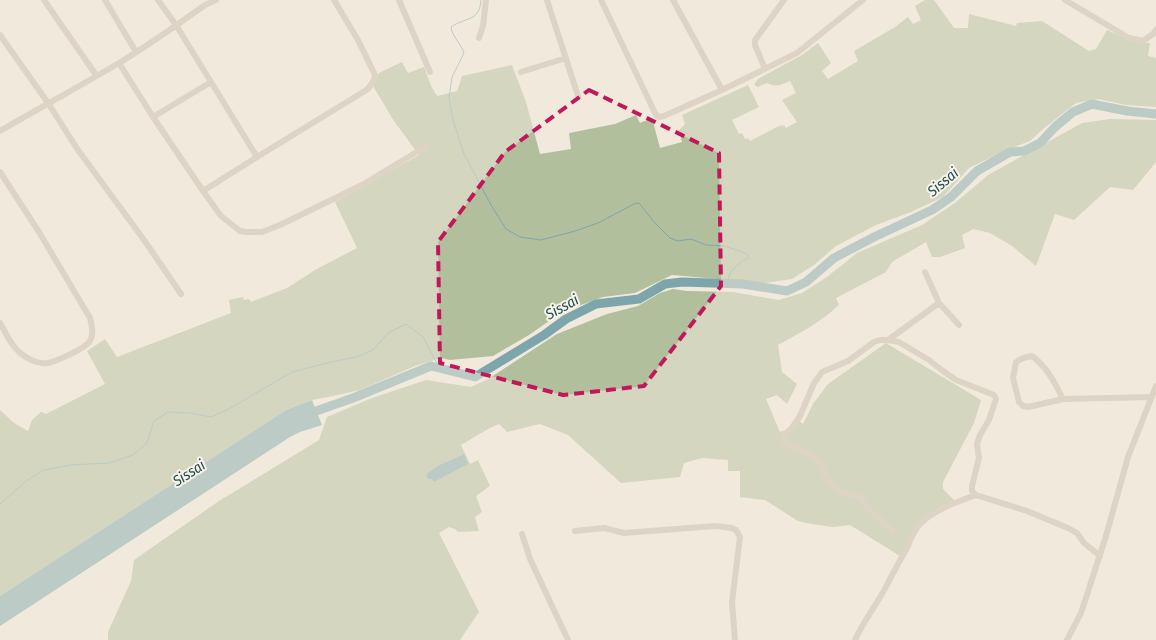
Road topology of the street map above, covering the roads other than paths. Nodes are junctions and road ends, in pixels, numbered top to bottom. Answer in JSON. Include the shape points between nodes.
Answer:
{"nodes":[{"id":1,"x":44,"y":0,"type":"edge"},
{"id":2,"x":105,"y":0,"type":"edge"},
{"id":3,"x":158,"y":0,"type":"edge"},
{"id":4,"x":216,"y":0,"type":"edge"},
{"id":5,"x":334,"y":0,"type":"edge"},
{"id":6,"x":399,"y":0,"type":"edge"},
{"id":7,"x":486,"y":0,"type":"edge"},
{"id":8,"x":548,"y":0,"type":"edge"},
{"id":9,"x":601,"y":0,"type":"edge"},
{"id":10,"x":784,"y":0,"type":"edge"},
{"id":11,"x":863,"y":0,"type":"edge"},
{"id":12,"x":1065,"y":0,"type":"edge"},
{"id":13,"x":675,"y":1,"type":"edge"},
{"id":14,"x":176,"y":25,"type":"junction"},
{"id":15,"x":1156,"y":30,"type":"edge"},
{"id":16,"x":0,"y":35,"type":"edge"},
{"id":17,"x":479,"y":38,"type":"dead end"},
{"id":18,"x":136,"y":52,"type":"junction"},
{"id":19,"x":566,"y":58,"type":"junction"},
{"id":20,"x":119,"y":63,"type":"junction"},
{"id":21,"x":765,"y":69,"type":"junction"},
{"id":22,"x":430,"y":72,"type":"dead end"},
{"id":23,"x":521,"y":72,"type":"dead end"},
{"id":24,"x":96,"y":75,"type":"junction"},
{"id":25,"x":211,"y":82,"type":"junction"},
{"id":26,"x":722,"y":90,"type":"junction"},
{"id":27,"x":578,"y":96,"type":"dead end"},
{"id":28,"x":48,"y":103,"type":"junction"},
{"id":29,"x":153,"y":118,"type":"junction"},
{"id":30,"x":0,"y":131,"type":"edge"},
{"id":31,"x":425,"y":147,"type":"dead end"},
{"id":32,"x":258,"y":157,"type":"junction"},
{"id":33,"x":0,"y":172,"type":"edge"},
{"id":34,"x":203,"y":192,"type":"junction"},
{"id":35,"x":925,"y":272,"type":"dead end"},
{"id":36,"x":181,"y":294,"type":"dead end"},
{"id":37,"x":940,"y":303,"type":"junction"},
{"id":38,"x":0,"y":323,"type":"edge"},
{"id":39,"x":959,"y":325,"type":"dead end"},
{"id":40,"x":888,"y":340,"type":"junction"},
{"id":41,"x":1156,"y":386,"type":"edge"},
{"id":42,"x":1151,"y":398,"type":"junction"},
{"id":43,"x":1063,"y":399,"type":"junction"},
{"id":44,"x":976,"y":495,"type":"junction"},
{"id":45,"x":575,"y":531,"type":"dead end"},
{"id":46,"x":892,"y":531,"type":"dead end"},
{"id":47,"x":522,"y":534,"type":"dead end"},
{"id":48,"x":1100,"y":556,"type":"junction"},
{"id":49,"x":568,"y":640,"type":"edge"},
{"id":50,"x":735,"y":640,"type":"edge"},
{"id":51,"x":855,"y":640,"type":"edge"},
{"id":52,"x":1067,"y":640,"type":"edge"}],
"edges":[{"from":1,"to":24,"type":"street"},
{"from":2,"to":18,"type":"street"},
{"from":3,"to":14,"type":"street"},
{"from":4,"to":14,"type":"street"},
{"from":5,"to":32,"type":"street","via":[[358,40],[375,75],[374,80],[368,89]]},
{"from":6,"to":22,"type":"street"},
{"from":7,"to":17,"type":"street"},
{"from":8,"to":19,"type":"street"},
{"from":9,"to":26,"type":"street","via":[[657,117]]},
{"from":10,"to":21,"type":"street","via":[[755,40]]},
{"from":11,"to":21,"type":"street","via":[[797,52]]},
{"from":12,"to":15,"type":"street","via":[[1129,38],[1143,41]]},
{"from":13,"to":26,"type":"street"},
{"from":14,"to":18,"type":"street"},
{"from":14,"to":25,"type":"street"},
{"from":16,"to":28,"type":"street"},
{"from":18,"to":20,"type":"street"},
{"from":19,"to":23,"type":"street"},
{"from":19,"to":27,"type":"street"},
{"from":20,"to":24,"type":"street"},
{"from":20,"to":29,"type":"street"},
{"from":21,"to":26,"type":"street"},
{"from":24,"to":28,"type":"street"},
{"from":25,"to":29,"type":"street"},
{"from":25,"to":32,"type":"street"},
{"from":28,"to":30,"type":"street"},
{"from":28,"to":36,"type":"street"},
{"from":29,"to":34,"type":"street"},
{"from":31,"to":34,"type":"street","via":[[362,185],[262,232],[240,231],[231,225]]},
{"from":32,"to":34,"type":"street"},
{"from":33,"to":38,"type":"street","via":[[90,318],[92,333],[84,348],[48,363],[24,356],[15,348]]},
{"from":35,"to":37,"type":"street"},
{"from":37,"to":39,"type":"street"},
{"from":37,"to":40,"type":"street"},
{"from":40,"to":44,"type":"street","via":[[913,349],[956,380],[995,396],[989,420],[977,444],[979,458],[972,486]]},
{"from":40,"to":46,"type":"street","via":[[874,342],[848,361],[822,372],[800,416],[784,437],[786,444],[818,460],[837,490],[859,496]]},
{"from":41,"to":42,"type":"street"},
{"from":42,"to":43,"type":"street"},
{"from":42,"to":48,"type":"street","via":[[1128,457]]},
{"from":43,"to":43,"type":"street","via":[[1022,406],[1013,378],[1016,362],[1032,356],[1040,362]]},
{"from":44,"to":48,"type":"street","via":[[1068,528]]},
{"from":44,"to":51,"type":"street","via":[[938,511],[919,525]]},
{"from":45,"to":50,"type":"street","via":[[604,528],[624,533],[715,526],[736,530],[740,537],[732,602]]},
{"from":47,"to":49,"type":"street","via":[[530,559]]},
{"from":48,"to":52,"type":"street","via":[[1081,613]]}]}
